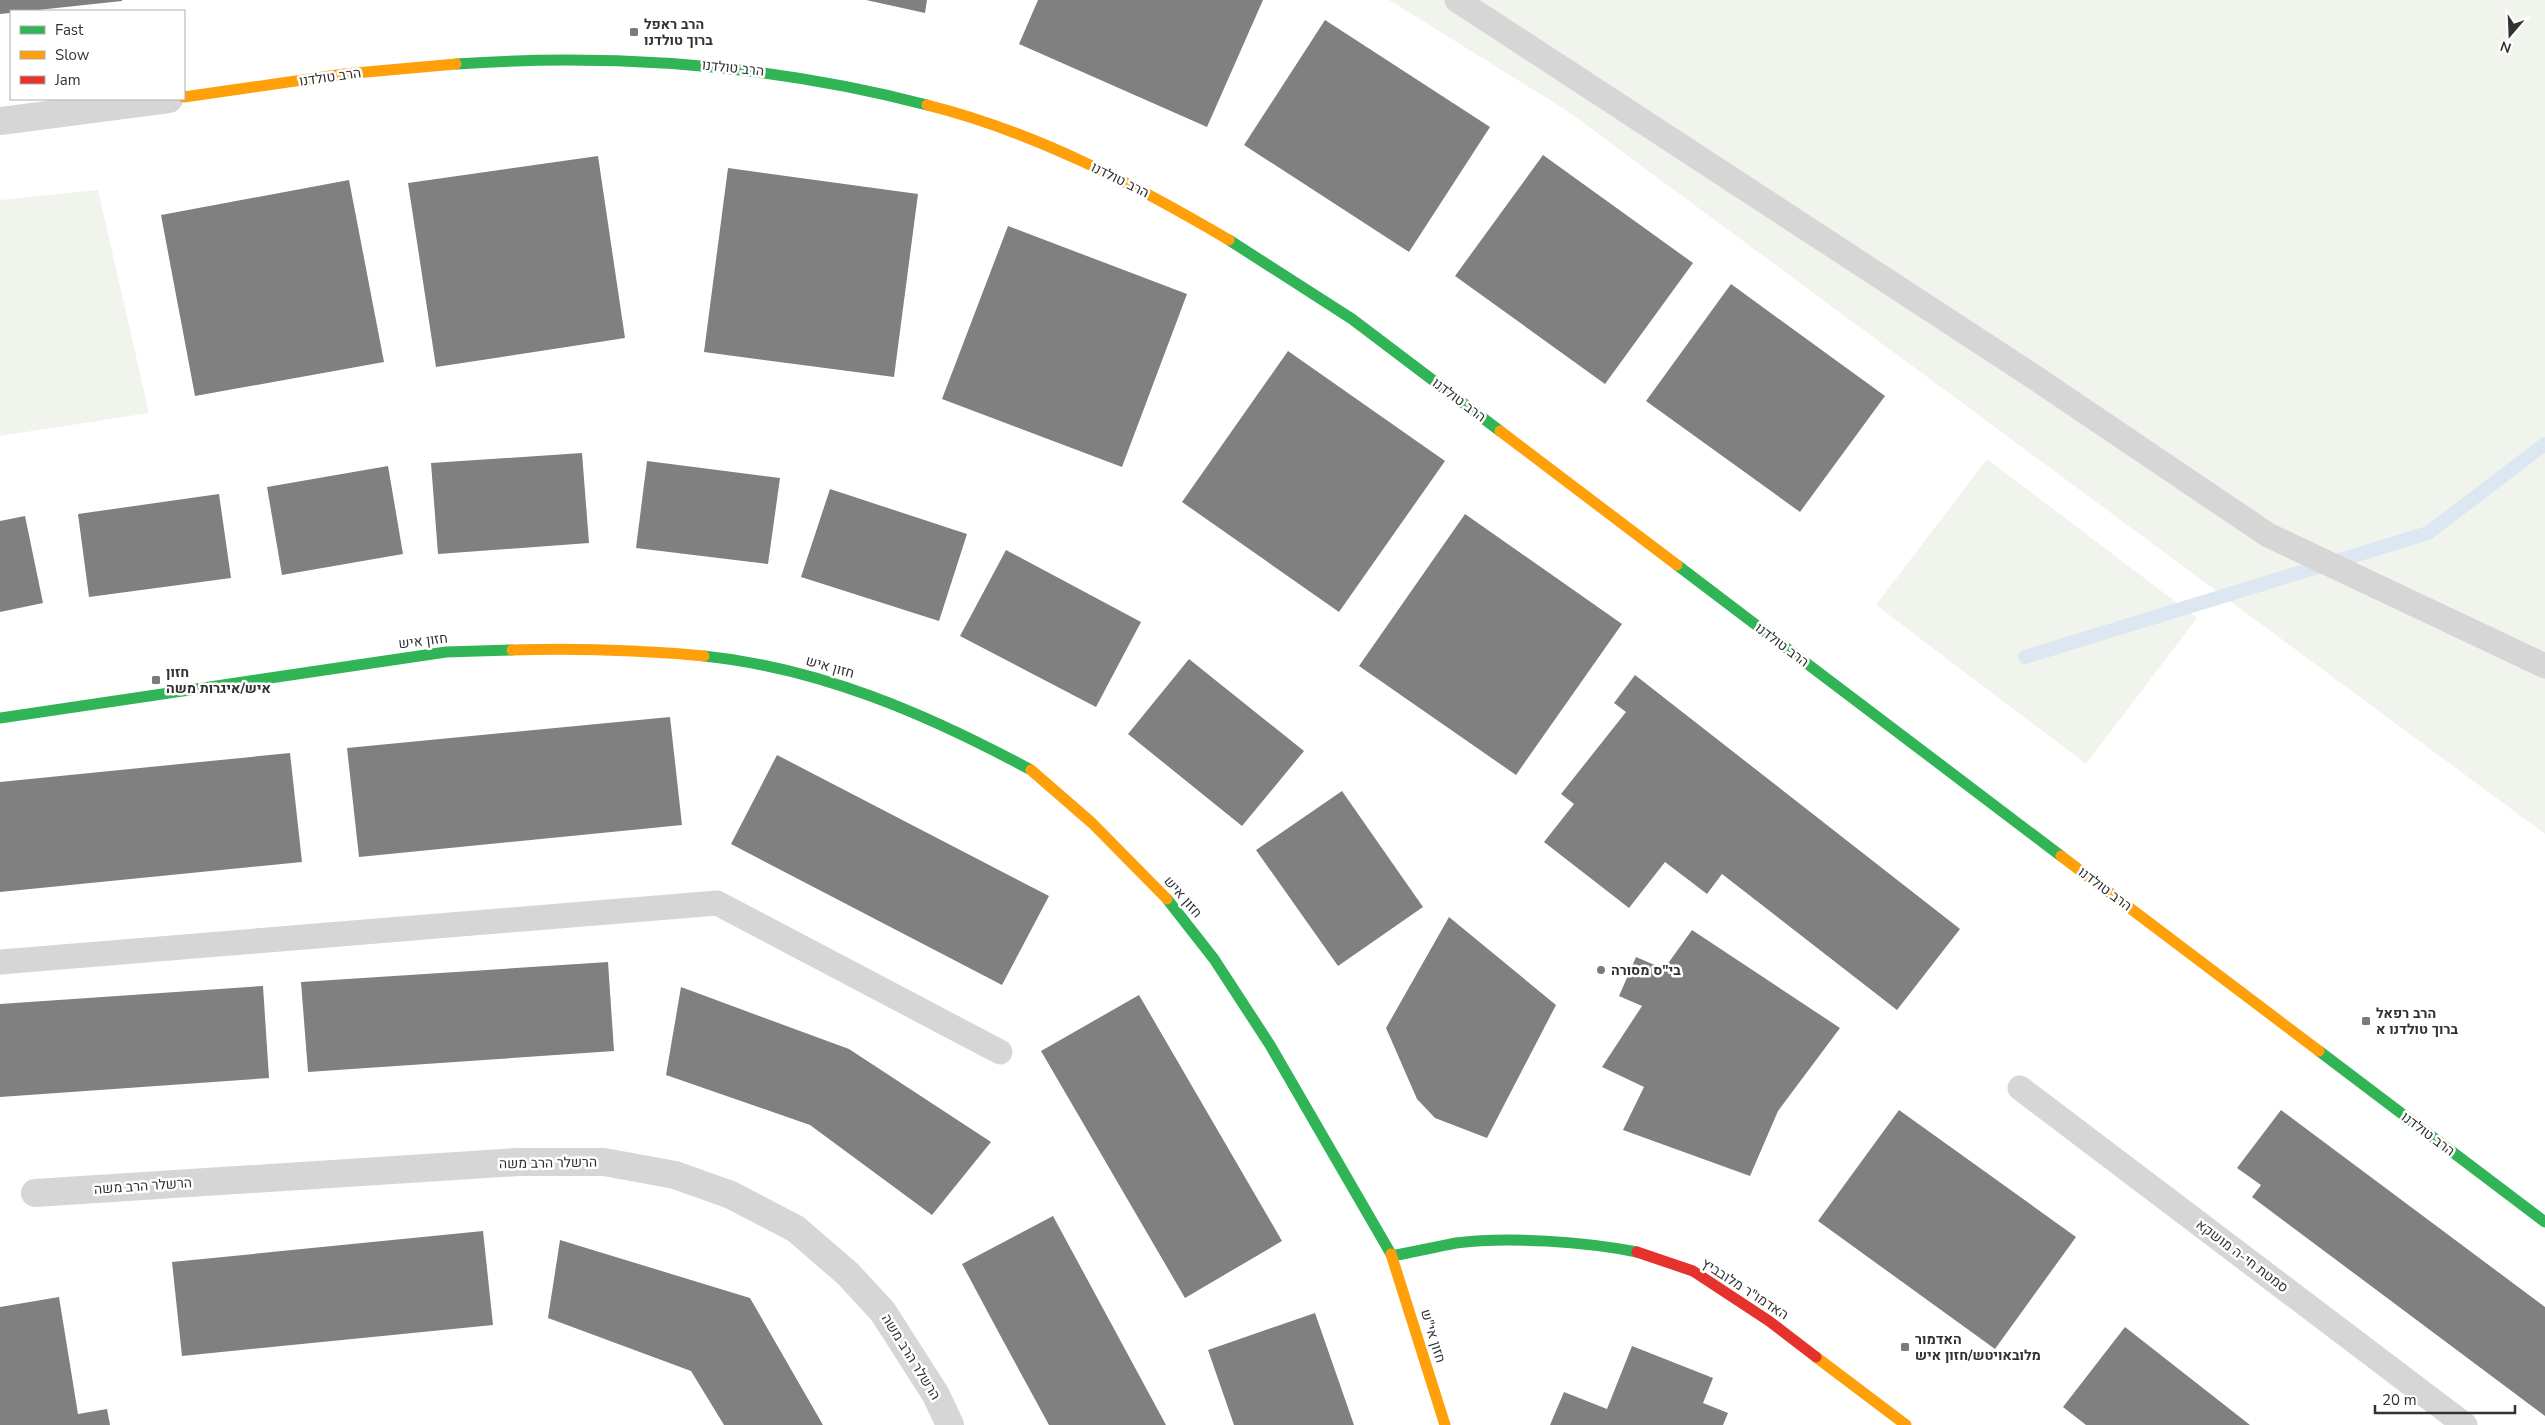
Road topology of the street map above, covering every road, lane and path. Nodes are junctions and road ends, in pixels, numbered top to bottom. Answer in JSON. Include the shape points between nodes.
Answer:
{"nodes":[{"id":1,"x":1457,"y":0,"type":"edge"},
{"id":2,"x":185,"y":97,"type":"edge"},
{"id":3,"x":161,"y":100,"type":"edge"},
{"id":4,"x":0,"y":121,"type":"edge"},
{"id":5,"x":2545,"y":666,"type":"edge"},
{"id":6,"x":0,"y":718,"type":"edge"},
{"id":7,"x":0,"y":962,"type":"edge"},
{"id":8,"x":1000,"y":1052,"type":"dead end"},
{"id":9,"x":2020,"y":1088,"type":"dead end"},
{"id":10,"x":35,"y":1194,"type":"dead end"},
{"id":11,"x":2545,"y":1222,"type":"edge"},
{"id":12,"x":1392,"y":1256,"type":"junction"},
{"id":13,"x":950,"y":1425,"type":"edge"},
{"id":14,"x":1445,"y":1425,"type":"edge"},
{"id":15,"x":1906,"y":1425,"type":"edge"},
{"id":16,"x":2465,"y":1425,"type":"edge"}],
"edges":[{"from":1,"to":5,"type":"lane","via":[[2030,375],[2268,535]]},
{"from":2,"to":11,"type":"street","name":"הרב טולדנו","via":[[395,68],[518,60],[632,60],[738,67],[837,82],[931,105],[1019,134],[1104,171],[1188,214],[1352,320]]},
{"from":3,"to":4,"type":"street"},
{"from":6,"to":12,"type":"street","name":"חזון איש","via":[[446,652],[563,648],[660,652],[740,660],[842,685],[978,742],[1037,774],[1092,823],[1170,902],[1214,958],[1270,1045]]},
{"from":7,"to":8,"type":"lane","via":[[717,903]]},
{"from":9,"to":16,"type":"lane","name":"סמטת חי-ה מושקא"},
{"from":10,"to":13,"type":"street","name":"הרשלר הרב משה","via":[[518,1162],[604,1162],[674,1176],[731,1195],[796,1230],[848,1274],[883,1312],[936,1396]]},
{"from":12,"to":14,"type":"street","name":"חזון אי\"ש"},
{"from":12,"to":15,"type":"street","name":"האדמו\"ר מלובביץ","via":[[1458,1243],[1516,1241],[1590,1244],[1636,1252],[1700,1276],[1769,1321]]}]}
